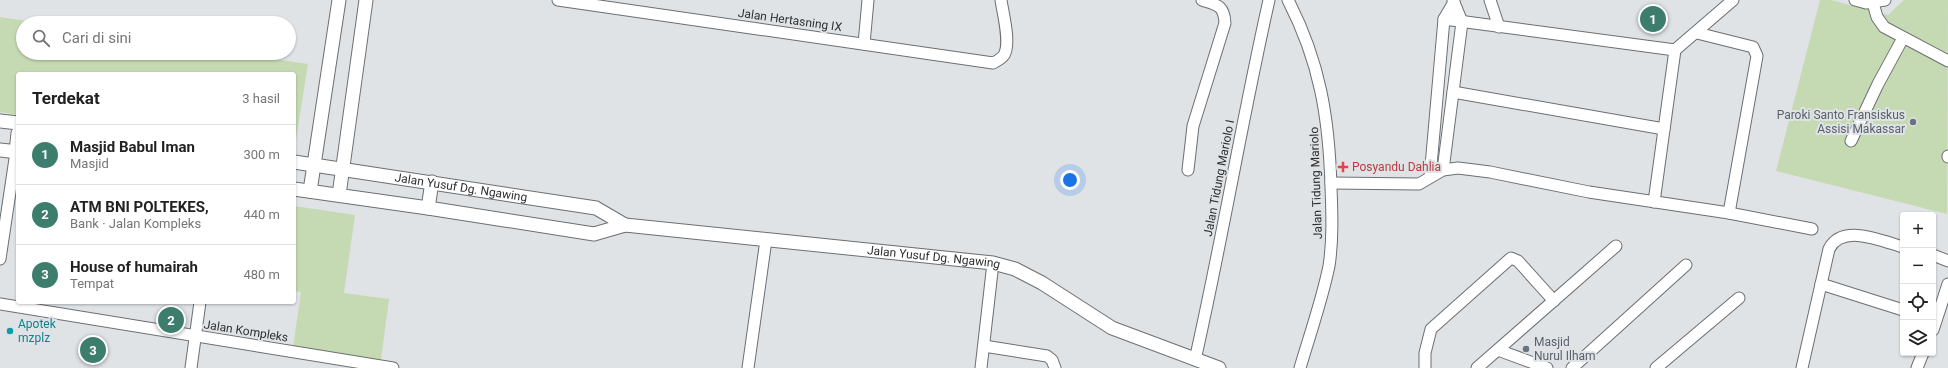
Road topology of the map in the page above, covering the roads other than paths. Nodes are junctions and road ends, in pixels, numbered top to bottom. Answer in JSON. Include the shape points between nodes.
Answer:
{"nodes":[{"id":1,"x":339,"y":0,"type":"edge"},
{"id":2,"x":366,"y":0,"type":"edge"},
{"id":3,"x":558,"y":0,"type":"edge"},
{"id":4,"x":868,"y":0,"type":"edge"},
{"id":5,"x":1001,"y":0,"type":"edge"},
{"id":6,"x":1202,"y":0,"type":"edge"},
{"id":7,"x":1269,"y":0,"type":"edge"},
{"id":8,"x":1288,"y":0,"type":"edge"},
{"id":9,"x":1490,"y":0,"type":"edge"},
{"id":10,"x":1733,"y":0,"type":"edge"},
{"id":11,"x":1855,"y":0,"type":"edge"},
{"id":12,"x":1886,"y":0,"type":"edge"},
{"id":13,"x":1454,"y":1,"type":"edge"},
{"id":14,"x":1873,"y":3,"type":"junction"},
{"id":15,"x":1444,"y":19,"type":"junction"},
{"id":16,"x":1462,"y":22,"type":"junction"},
{"id":17,"x":1499,"y":27,"type":"junction"},
{"id":18,"x":1697,"y":33,"type":"junction"},
{"id":19,"x":1903,"y":38,"type":"junction"},
{"id":20,"x":864,"y":44,"type":"junction"},
{"id":21,"x":1675,"y":50,"type":"junction"},
{"id":22,"x":1948,"y":61,"type":"edge"},
{"id":23,"x":1453,"y":92,"type":"junction"},
{"id":24,"x":0,"y":121,"type":"edge"},
{"id":25,"x":16,"y":124,"type":"edge"},
{"id":26,"x":1664,"y":129,"type":"junction"},
{"id":27,"x":1851,"y":141,"type":"dead end"},
{"id":28,"x":0,"y":150,"type":"edge"},
{"id":29,"x":16,"y":152,"type":"edge"},
{"id":30,"x":16,"y":158,"type":"edge"},
{"id":31,"x":296,"y":162,"type":"edge"},
{"id":32,"x":313,"y":164,"type":"junction"},
{"id":33,"x":344,"y":168,"type":"junction"},
{"id":34,"x":1188,"y":170,"type":"dead end"},
{"id":35,"x":1443,"y":170,"type":"junction"},
{"id":36,"x":1430,"y":177,"type":"junction"},
{"id":37,"x":432,"y":182,"type":"junction"},
{"id":38,"x":1331,"y":183,"type":"junction"},
{"id":39,"x":296,"y":189,"type":"edge"},
{"id":40,"x":310,"y":191,"type":"junction"},
{"id":41,"x":339,"y":195,"type":"junction"},
{"id":42,"x":1654,"y":202,"type":"junction"},
{"id":43,"x":428,"y":208,"type":"junction"},
{"id":44,"x":1729,"y":213,"type":"junction"},
{"id":45,"x":625,"y":225,"type":"junction"},
{"id":46,"x":1812,"y":229,"type":"dead end"},
{"id":47,"x":766,"y":240,"type":"junction"},
{"id":48,"x":1616,"y":246,"type":"dead end"},
{"id":49,"x":1900,"y":246,"type":"edge"},
{"id":50,"x":1936,"y":256,"type":"edge"},
{"id":51,"x":0,"y":259,"type":"edge"},
{"id":52,"x":1948,"y":261,"type":"edge"},
{"id":53,"x":993,"y":263,"type":"junction"},
{"id":54,"x":1686,"y":265,"type":"dead end"},
{"id":55,"x":1821,"y":284,"type":"junction"},
{"id":56,"x":1948,"y":284,"type":"edge"},
{"id":57,"x":1739,"y":298,"type":"dead end"},
{"id":58,"x":1554,"y":301,"type":"junction"},
{"id":59,"x":0,"y":304,"type":"edge"},
{"id":60,"x":200,"y":304,"type":"edge"},
{"id":61,"x":1900,"y":309,"type":"edge"},
{"id":62,"x":1935,"y":320,"type":"edge"},
{"id":63,"x":196,"y":336,"type":"junction"},
{"id":64,"x":984,"y":346,"type":"junction"},
{"id":65,"x":1498,"y":350,"type":"junction"},
{"id":66,"x":1922,"y":356,"type":"edge"},
{"id":67,"x":1195,"y":360,"type":"junction"},
{"id":68,"x":192,"y":368,"type":"edge"},
{"id":69,"x":393,"y":368,"type":"edge"},
{"id":70,"x":748,"y":368,"type":"edge"},
{"id":71,"x":981,"y":368,"type":"edge"},
{"id":72,"x":1055,"y":368,"type":"edge"},
{"id":73,"x":1219,"y":368,"type":"edge"},
{"id":74,"x":1300,"y":368,"type":"edge"},
{"id":75,"x":1425,"y":368,"type":"edge"},
{"id":76,"x":1477,"y":368,"type":"edge"},
{"id":77,"x":1547,"y":368,"type":"edge"},
{"id":78,"x":1572,"y":368,"type":"edge"},
{"id":79,"x":1656,"y":368,"type":"edge"},
{"id":80,"x":1802,"y":368,"type":"edge"},
{"id":81,"x":1917,"y":368,"type":"edge"}],
"edges":[{"from":1,"to":32,"type":"street"},
{"from":2,"to":33,"type":"street"},
{"from":3,"to":20,"type":"street","name":"Jalan Hertasning IX"},
{"from":4,"to":20,"type":"street"},
{"from":5,"to":20,"type":"street","name":"Jalan Hertasning IX","via":[[1006,49],[1003,56],[993,63]]},
{"from":6,"to":34,"type":"street","via":[[1219,6],[1224,14],[1225,23],[1193,126]]},
{"from":7,"to":67,"type":"street","name":"Jalan Tidung Mariolo I","via":[[1240,136],[1214,278]]},
{"from":8,"to":38,"type":"street","name":"Jalan Tidung Mariolo","via":[[1312,57],[1320,86],[1328,128]]},
{"from":9,"to":17,"type":"street"},
{"from":10,"to":18,"type":"street"},
{"from":11,"to":14,"type":"street"},
{"from":12,"to":14,"type":"street"},
{"from":13,"to":15,"type":"street"},
{"from":13,"to":16,"type":"street"},
{"from":14,"to":19,"type":"street","via":[[1877,17],[1884,27]]},
{"from":15,"to":16,"type":"street"},
{"from":15,"to":36,"type":"street"},
{"from":16,"to":17,"type":"street"},
{"from":16,"to":23,"type":"street"},
{"from":17,"to":21,"type":"street"},
{"from":18,"to":21,"type":"street"},
{"from":18,"to":44,"type":"street","via":[[1753,47],[1757,56]]},
{"from":19,"to":22,"type":"street"},
{"from":19,"to":27,"type":"street"},
{"from":21,"to":26,"type":"street"},
{"from":23,"to":26,"type":"street"},
{"from":23,"to":35,"type":"street"},
{"from":24,"to":25,"type":"street"},
{"from":26,"to":42,"type":"street"},
{"from":28,"to":29,"type":"street"},
{"from":30,"to":51,"type":"street"},
{"from":31,"to":32,"type":"street","name":"Jalan Yusuf Dg. Ngawing"},
{"from":32,"to":33,"type":"street","name":"Jalan Yusuf Dg. Ngawing"},
{"from":32,"to":40,"type":"street"},
{"from":33,"to":37,"type":"street","name":"Jalan Yusuf Dg. Ngawing"},
{"from":33,"to":41,"type":"street"},
{"from":35,"to":36,"type":"street"},
{"from":35,"to":42,"type":"street","via":[[1458,168],[1490,172]]},
{"from":36,"to":38,"type":"street","via":[[1419,184]]},
{"from":37,"to":43,"type":"street"},
{"from":37,"to":45,"type":"street","name":"Jalan Yusuf Dg. Ngawing","via":[[596,208]]},
{"from":38,"to":74,"type":"street","name":"Jalan Tidung Mariolo","via":[[1329,266]]},
{"from":39,"to":40,"type":"street","name":"Jalan Yusuf Dg. Ngawing"},
{"from":40,"to":41,"type":"street","name":"Jalan Yusuf Dg. Ngawing"},
{"from":41,"to":43,"type":"street","name":"Jalan Yusuf Dg. Ngawing"},
{"from":42,"to":44,"type":"street"},
{"from":43,"to":45,"type":"street","name":"Jalan Yusuf Dg. Ngawing","via":[[594,234]]},
{"from":44,"to":46,"type":"street"},
{"from":45,"to":47,"type":"street","name":"Jalan Yusuf Dg. Ngawing"},
{"from":47,"to":53,"type":"street","name":"Jalan Yusuf Dg. Ngawing"},
{"from":47,"to":70,"type":"street"},
{"from":48,"to":58,"type":"street"},
{"from":49,"to":55,"type":"street","via":[[1859,235],[1840,238],[1833,242],[1829,249]]},
{"from":50,"to":52,"type":"street"},
{"from":53,"to":64,"type":"street"},
{"from":53,"to":67,"type":"street","name":"Jalan Yusuf Dg. Ngawing","via":[[1015,269],[1042,283],[1112,328]]},
{"from":54,"to":78,"type":"street"},
{"from":55,"to":61,"type":"street"},
{"from":55,"to":80,"type":"street"},
{"from":56,"to":62,"type":"street"},
{"from":57,"to":79,"type":"street"},
{"from":58,"to":65,"type":"street"},
{"from":58,"to":75,"type":"street","via":[[1518,261],[1511,258],[1431,328],[1425,354]]},
{"from":59,"to":63,"type":"street","name":"Jalan Kompleks"},
{"from":60,"to":63,"type":"street"},
{"from":63,"to":68,"type":"street"},
{"from":63,"to":69,"type":"street","name":"Jalan Kompleks"},
{"from":64,"to":71,"type":"street"},
{"from":64,"to":72,"type":"street","via":[[1047,356]]},
{"from":65,"to":76,"type":"street"},
{"from":65,"to":77,"type":"street"},
{"from":66,"to":81,"type":"street"},
{"from":67,"to":73,"type":"street","name":"Jalan Yusuf Dg. Ngawing"}]}
